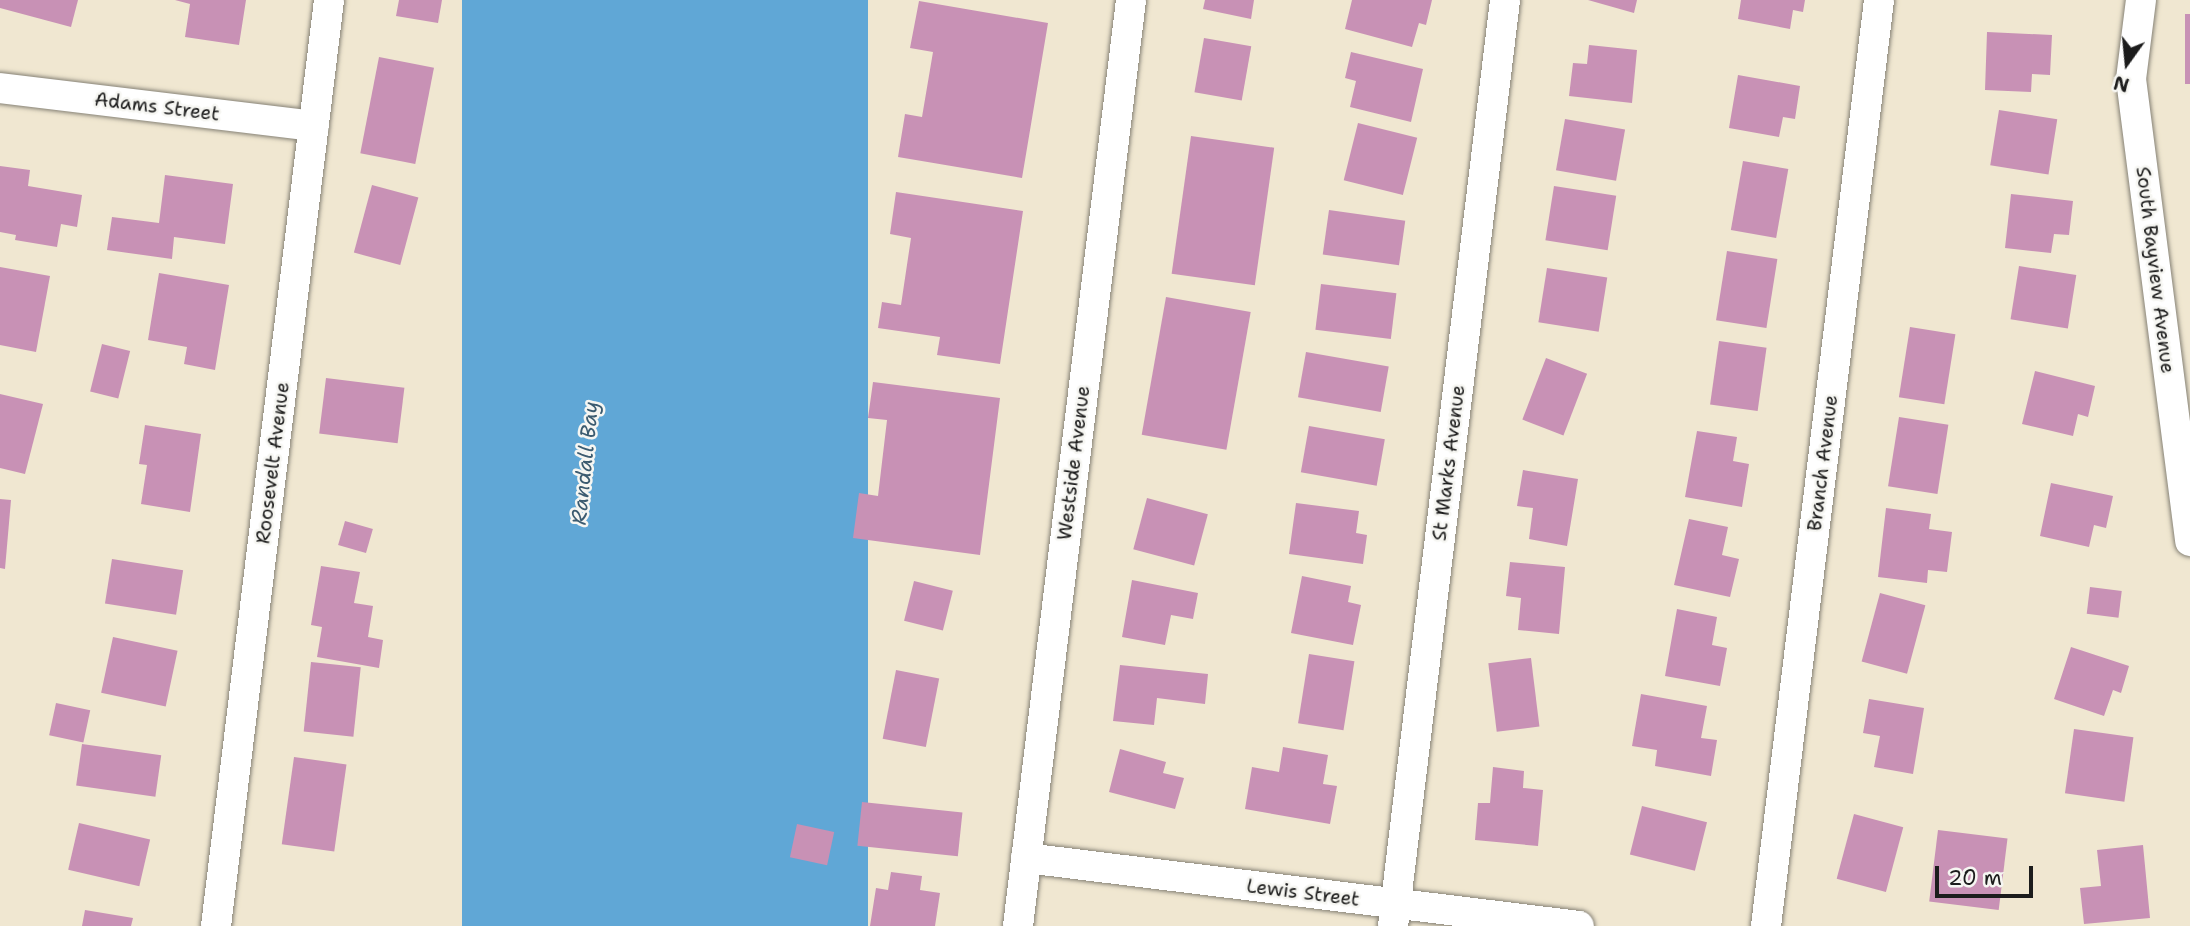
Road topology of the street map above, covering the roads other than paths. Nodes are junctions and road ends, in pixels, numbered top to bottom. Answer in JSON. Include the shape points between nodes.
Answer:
{"nodes":[{"id":1,"x":329,"y":0,"type":"edge"},
{"id":2,"x":1131,"y":0,"type":"edge"},
{"id":3,"x":1505,"y":0,"type":"edge"},
{"id":4,"x":1879,"y":0,"type":"edge"},
{"id":5,"x":2141,"y":0,"type":"edge"},
{"id":6,"x":0,"y":88,"type":"edge"},
{"id":7,"x":314,"y":126,"type":"junction"},
{"id":8,"x":2190,"y":541,"type":"edge"},
{"id":9,"x":1026,"y":858,"type":"junction"},
{"id":10,"x":1394,"y":915,"type":"edge"},
{"id":11,"x":216,"y":926,"type":"edge"},
{"id":12,"x":1018,"y":926,"type":"edge"},
{"id":13,"x":1579,"y":926,"type":"edge"},
{"id":14,"x":1766,"y":926,"type":"edge"}],
"edges":[{"from":1,"to":7,"type":"street","name":"Roosevelt Avenue"},
{"from":2,"to":9,"type":"street","name":"Westside Avenue"},
{"from":3,"to":10,"type":"street","name":"St Marks Avenue"},
{"from":4,"to":14,"type":"street","name":"Branch Avenue"},
{"from":5,"to":8,"type":"street","name":"South Bayview Avenue","via":[[2131,79]]},
{"from":6,"to":7,"type":"street","name":"Adams Street"},
{"from":7,"to":11,"type":"street","name":"Roosevelt Avenue"},
{"from":9,"to":10,"type":"street","name":"Lewis Street"},
{"from":9,"to":12,"type":"street","name":"Westside Avenue"},
{"from":10,"to":13,"type":"street","name":"Lewis Street"}]}
